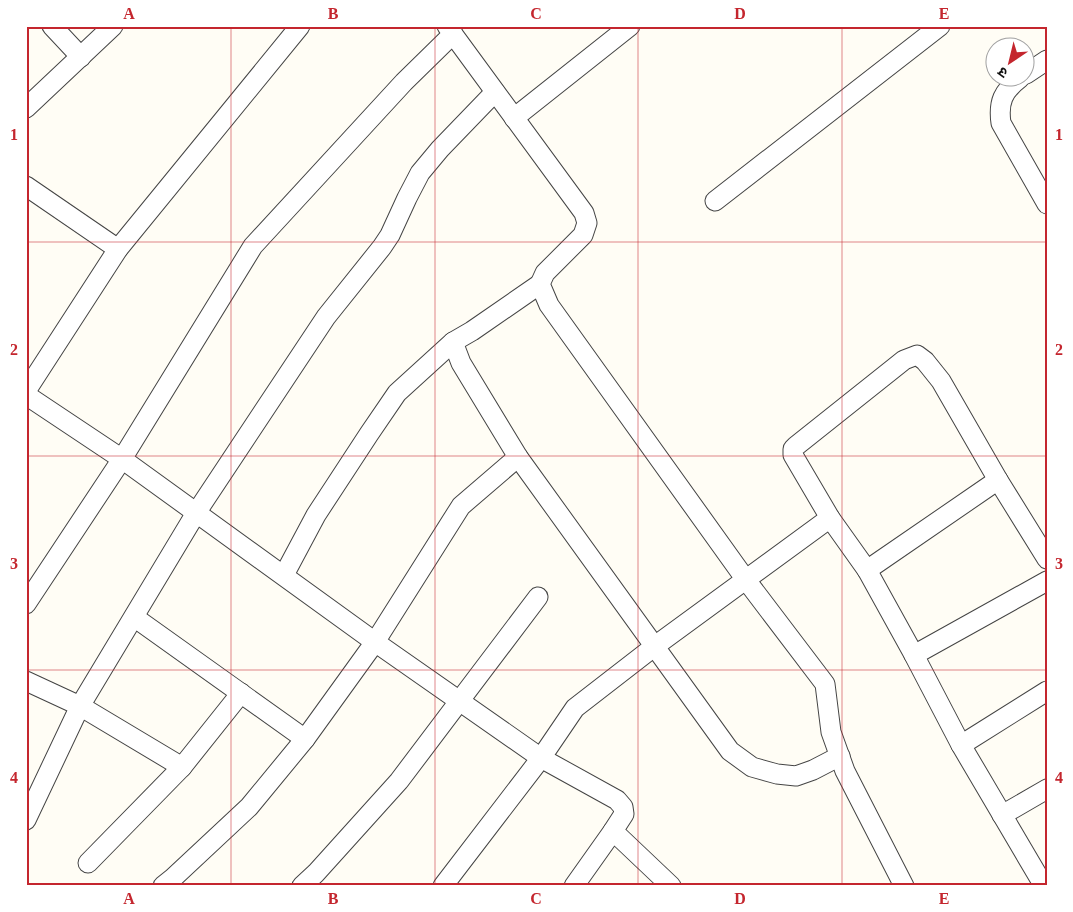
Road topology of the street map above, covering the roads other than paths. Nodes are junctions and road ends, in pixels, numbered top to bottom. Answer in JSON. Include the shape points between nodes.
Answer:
{"nodes":[{"id":1,"x":52,"y":26,"type":"edge"},
{"id":2,"x":114,"y":26,"type":"edge"},
{"id":3,"x":300,"y":26,"type":"edge"},
{"id":4,"x":630,"y":26,"type":"edge"},
{"id":5,"x":940,"y":26,"type":"edge"},
{"id":6,"x":450,"y":30,"type":"edge"},
{"id":7,"x":81,"y":57,"type":"junction"},
{"id":8,"x":1047,"y":60,"type":"edge"},
{"id":9,"x":1036,"y":67,"type":"edge"},
{"id":10,"x":1008,"y":88,"type":"edge"},
{"id":11,"x":495,"y":92,"type":"junction"},
{"id":12,"x":26,"y":108,"type":"edge"},
{"id":13,"x":514,"y":118,"type":"junction"},
{"id":14,"x":26,"y":186,"type":"edge"},
{"id":15,"x":715,"y":201,"type":"dead end"},
{"id":16,"x":1047,"y":204,"type":"edge"},
{"id":17,"x":118,"y":249,"type":"junction"},
{"id":18,"x":540,"y":284,"type":"junction"},
{"id":19,"x":453,"y":342,"type":"junction"},
{"id":20,"x":26,"y":393,"type":"edge"},
{"id":21,"x":518,"y":456,"type":"junction"},
{"id":22,"x":122,"y":458,"type":"junction"},
{"id":23,"x":998,"y":480,"type":"junction"},
{"id":24,"x":196,"y":513,"type":"junction"},
{"id":25,"x":830,"y":518,"type":"junction"},
{"id":26,"x":1047,"y":559,"type":"edge"},
{"id":27,"x":867,"y":570,"type":"junction"},
{"id":28,"x":284,"y":575,"type":"junction"},
{"id":29,"x":746,"y":580,"type":"junction"},
{"id":30,"x":1047,"y":581,"type":"edge"},
{"id":31,"x":538,"y":597,"type":"dead end"},
{"id":32,"x":26,"y":604,"type":"edge"},
{"id":33,"x":134,"y":617,"type":"junction"},
{"id":34,"x":374,"y":642,"type":"junction"},
{"id":35,"x":655,"y":646,"type":"junction"},
{"id":36,"x":914,"y":655,"type":"junction"},
{"id":37,"x":26,"y":681,"type":"edge"},
{"id":38,"x":1047,"y":691,"type":"edge"},
{"id":39,"x":241,"y":693,"type":"junction"},
{"id":40,"x":459,"y":700,"type":"junction"},
{"id":41,"x":80,"y":706,"type":"junction"},
{"id":42,"x":305,"y":739,"type":"junction"},
{"id":43,"x":961,"y":744,"type":"junction"},
{"id":44,"x":840,"y":756,"type":"junction"},
{"id":45,"x":541,"y":758,"type":"junction"},
{"id":46,"x":182,"y":767,"type":"junction"},
{"id":47,"x":1047,"y":789,"type":"edge"},
{"id":48,"x":1002,"y":815,"type":"junction"},
{"id":49,"x":26,"y":820,"type":"edge"},
{"id":50,"x":613,"y":831,"type":"junction"},
{"id":51,"x":88,"y":863,"type":"dead end"},
{"id":52,"x":163,"y":886,"type":"edge"},
{"id":53,"x":302,"y":886,"type":"edge"},
{"id":54,"x":443,"y":886,"type":"edge"},
{"id":55,"x":574,"y":886,"type":"edge"},
{"id":56,"x":671,"y":886,"type":"edge"},
{"id":57,"x":904,"y":886,"type":"edge"},
{"id":58,"x":1044,"y":886,"type":"edge"}],
"edges":[{"from":1,"to":7,"type":"street"},
{"from":2,"to":7,"type":"street"},
{"from":3,"to":17,"type":"street"},
{"from":4,"to":13,"type":"street"},
{"from":5,"to":15,"type":"street"},
{"from":6,"to":11,"type":"street"},
{"from":6,"to":22,"type":"street","via":[[253,246]]},
{"from":7,"to":12,"type":"street"},
{"from":8,"to":9,"type":"street"},
{"from":10,"to":16,"type":"street","via":[[1001,100],[1001,123]]},
{"from":11,"to":13,"type":"street"},
{"from":11,"to":24,"type":"street","via":[[420,173],[390,235],[326,317]]},
{"from":13,"to":18,"type":"street","via":[[584,212],[587,223],[583,235],[545,274]]},
{"from":14,"to":17,"type":"street"},
{"from":17,"to":20,"type":"street"},
{"from":18,"to":19,"type":"street"},
{"from":18,"to":29,"type":"street","via":[[549,305]]},
{"from":19,"to":21,"type":"street","via":[[461,363]]},
{"from":19,"to":28,"type":"street","via":[[398,393],[316,516]]},
{"from":20,"to":22,"type":"street"},
{"from":21,"to":34,"type":"street","via":[[461,506]]},
{"from":21,"to":35,"type":"street"},
{"from":22,"to":24,"type":"street"},
{"from":22,"to":32,"type":"street"},
{"from":23,"to":25,"type":"street","via":[[941,382],[917,355],[904,360],[793,449],[793,455]]},
{"from":23,"to":26,"type":"street"},
{"from":23,"to":27,"type":"street"},
{"from":24,"to":28,"type":"street"},
{"from":24,"to":33,"type":"street"},
{"from":25,"to":27,"type":"street"},
{"from":25,"to":29,"type":"street"},
{"from":27,"to":36,"type":"street"},
{"from":28,"to":34,"type":"street"},
{"from":29,"to":35,"type":"street"},
{"from":29,"to":44,"type":"street","via":[[825,684],[831,732]]},
{"from":30,"to":36,"type":"street"},
{"from":31,"to":40,"type":"street"},
{"from":33,"to":39,"type":"street"},
{"from":33,"to":41,"type":"street"},
{"from":34,"to":40,"type":"street"},
{"from":34,"to":42,"type":"street"},
{"from":35,"to":44,"type":"street","via":[[730,751],[752,767],[796,776]]},
{"from":35,"to":45,"type":"street","via":[[575,708]]},
{"from":36,"to":43,"type":"street"},
{"from":37,"to":41,"type":"street"},
{"from":38,"to":43,"type":"street"},
{"from":39,"to":42,"type":"street"},
{"from":39,"to":46,"type":"street"},
{"from":40,"to":45,"type":"street"},
{"from":40,"to":53,"type":"street","via":[[399,781]]},
{"from":41,"to":46,"type":"street"},
{"from":41,"to":49,"type":"street"},
{"from":42,"to":52,"type":"street","via":[[249,807]]},
{"from":43,"to":48,"type":"street"},
{"from":44,"to":57,"type":"street"},
{"from":45,"to":50,"type":"street","via":[[618,800],[624,814]]},
{"from":45,"to":54,"type":"street"},
{"from":46,"to":51,"type":"street"},
{"from":47,"to":48,"type":"street"},
{"from":48,"to":58,"type":"street"},
{"from":50,"to":55,"type":"street"},
{"from":50,"to":56,"type":"street"}]}
